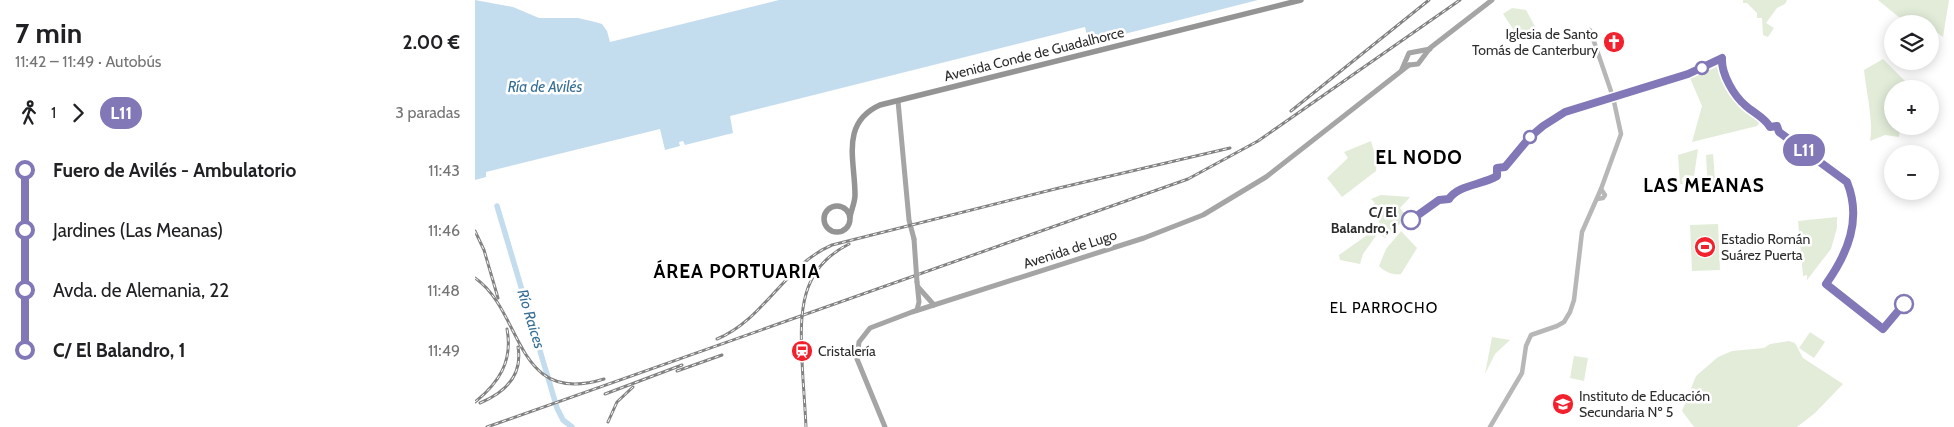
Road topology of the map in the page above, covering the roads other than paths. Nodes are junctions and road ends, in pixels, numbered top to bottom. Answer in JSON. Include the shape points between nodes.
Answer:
{"nodes":[{"id":1,"x":1301,"y":0,"type":"edge"},
{"id":2,"x":1492,"y":0,"type":"edge"},
{"id":3,"x":1590,"y":30,"type":"dead end"},
{"id":4,"x":1430,"y":48,"type":"junction"},
{"id":5,"x":1416,"y":52,"type":"junction"},
{"id":6,"x":1420,"y":60,"type":"junction"},
{"id":7,"x":1408,"y":62,"type":"junction"},
{"id":8,"x":898,"y":100,"type":"junction"},
{"id":9,"x":854,"y":202,"type":"junction"},
{"id":10,"x":844,"y":208,"type":"junction"},
{"id":11,"x":850,"y":217,"type":"junction"},
{"id":12,"x":918,"y":286,"type":"junction"},
{"id":13,"x":926,"y":297,"type":"junction"},
{"id":14,"x":945,"y":301,"type":"junction"},
{"id":15,"x":933,"y":305,"type":"junction"},
{"id":16,"x":917,"y":310,"type":"junction"},
{"id":17,"x":885,"y":427,"type":"edge"},
{"id":18,"x":1490,"y":427,"type":"edge"}],
"edges":[{"from":1,"to":8,"type":"highway","name":"Avenida Conde de Guadalhorce"},
{"from":2,"to":4,"type":"main road"},
{"from":3,"to":18,"type":"street","via":[[1621,134],[1579,244],[1574,300],[1564,322],[1531,335],[1522,373]]},
{"from":4,"to":5,"type":"main road"},
{"from":4,"to":6,"type":"main road"},
{"from":5,"to":6,"type":"main road"},
{"from":5,"to":7,"type":"main road","via":[[1409,53]]},
{"from":6,"to":7,"type":"main road","via":[[1417,65]]},
{"from":7,"to":14,"type":"main road","name":"Avenida de Lugo","via":[[1401,71],[1266,177],[1203,215],[1145,238]]},
{"from":8,"to":9,"type":"highway","name":"Avenida Conde de Guadalhorce","via":[[869,110],[855,125],[852,135]]},
{"from":8,"to":12,"type":"main road","bridge":true},
{"from":9,"to":10,"type":"highway"},
{"from":9,"to":11,"type":"highway","name":"Avenida Conde de Guadalhorce"},
{"from":10,"to":11,"type":"highway"},
{"from":10,"to":11,"type":"highway","via":[[834,205],[826,210],[823,218],[827,227],[837,232],[843,230],[848,226]]},
{"from":12,"to":13,"type":"main road"},
{"from":12,"to":15,"type":"main road","via":[[924,300]]},
{"from":12,"to":16,"type":"main road"},
{"from":13,"to":14,"type":"main road"},
{"from":13,"to":15,"type":"main road"},
{"from":14,"to":15,"type":"main road","name":"Avenida de Lugo"},
{"from":15,"to":16,"type":"main road","name":"Avenida de Lugo"},
{"from":16,"to":17,"type":"main road","name":"Avenida de Lugo","via":[[875,325],[864,334],[857,350],[859,365]]}]}
